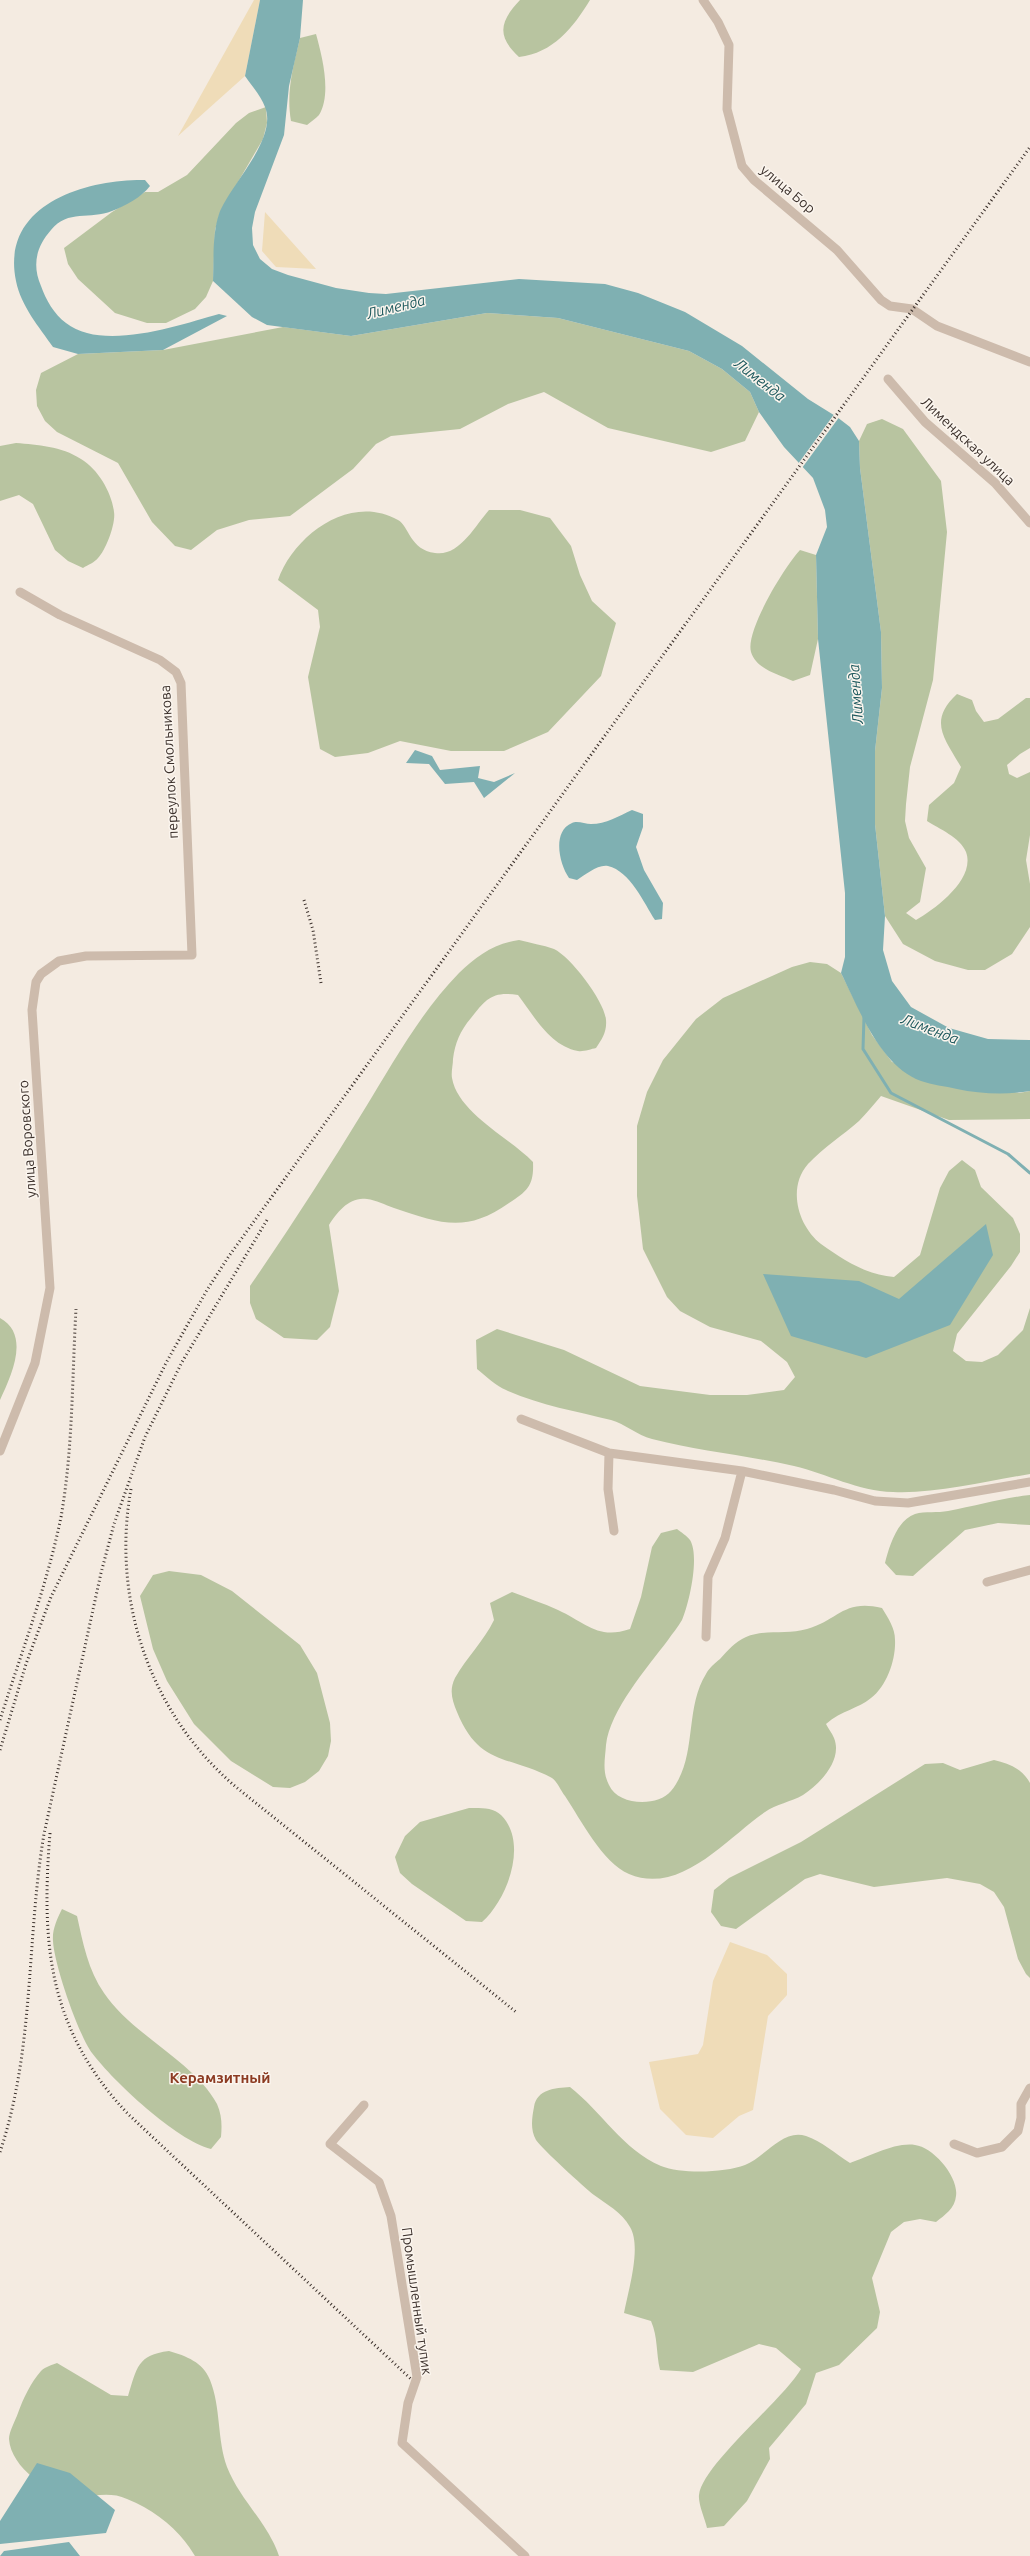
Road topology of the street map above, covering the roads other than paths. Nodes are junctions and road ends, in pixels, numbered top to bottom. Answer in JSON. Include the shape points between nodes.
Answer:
{"nodes":[{"id":1,"x":703,"y":0,"type":"edge"},
{"id":2,"x":1030,"y":362,"type":"edge"},
{"id":3,"x":888,"y":379,"type":"dead end"},
{"id":4,"x":1030,"y":522,"type":"edge"},
{"id":5,"x":20,"y":592,"type":"dead end"},
{"id":6,"x":192,"y":955,"type":"joint"},
{"id":7,"x":521,"y":1419,"type":"dead end"},
{"id":8,"x":0,"y":1451,"type":"edge"},
{"id":9,"x":609,"y":1453,"type":"junction"},
{"id":10,"x":742,"y":1471,"type":"junction"},
{"id":11,"x":1030,"y":1482,"type":"edge"},
{"id":12,"x":614,"y":1531,"type":"dead end"},
{"id":13,"x":1030,"y":1570,"type":"edge"},
{"id":14,"x":987,"y":1582,"type":"dead end"},
{"id":15,"x":706,"y":1637,"type":"dead end"},
{"id":16,"x":1030,"y":2088,"type":"edge"},
{"id":17,"x":364,"y":2105,"type":"dead end"},
{"id":18,"x":954,"y":2144,"type":"dead end"},
{"id":19,"x":524,"y":2556,"type":"edge"}],
"edges":[{"from":1,"to":2,"type":"street","name":"улица Бор","via":[[729,45],[727,108],[742,166],[754,180],[837,250],[881,300],[890,306],[912,309],[937,326]]},
{"from":3,"to":4,"type":"street","name":"Лимендская улица","via":[[925,422],[995,483]]},
{"from":5,"to":6,"type":"street","name":"переулок Смольникова","via":[[60,615],[160,660],[176,672],[181,683]]},
{"from":6,"to":8,"type":"street","name":"улица Воровского","via":[[70,958],[50,966],[36,982],[32,1010],[50,1288],[35,1363]]},
{"from":7,"to":9,"type":"street"},
{"from":9,"to":10,"type":"street"},
{"from":9,"to":12,"type":"street","via":[[608,1489]]},
{"from":10,"to":11,"type":"street","via":[[875,1501],[908,1503]]},
{"from":10,"to":15,"type":"street","via":[[725,1538],[708,1577]]},
{"from":13,"to":14,"type":"street"},
{"from":16,"to":18,"type":"street","via":[[1021,2104],[1018,2131],[1002,2147],[977,2153]]},
{"from":17,"to":19,"type":"street","name":"Промышленный тупик","via":[[330,2144],[379,2182],[391,2216],[417,2377],[408,2403],[402,2443]]}]}
